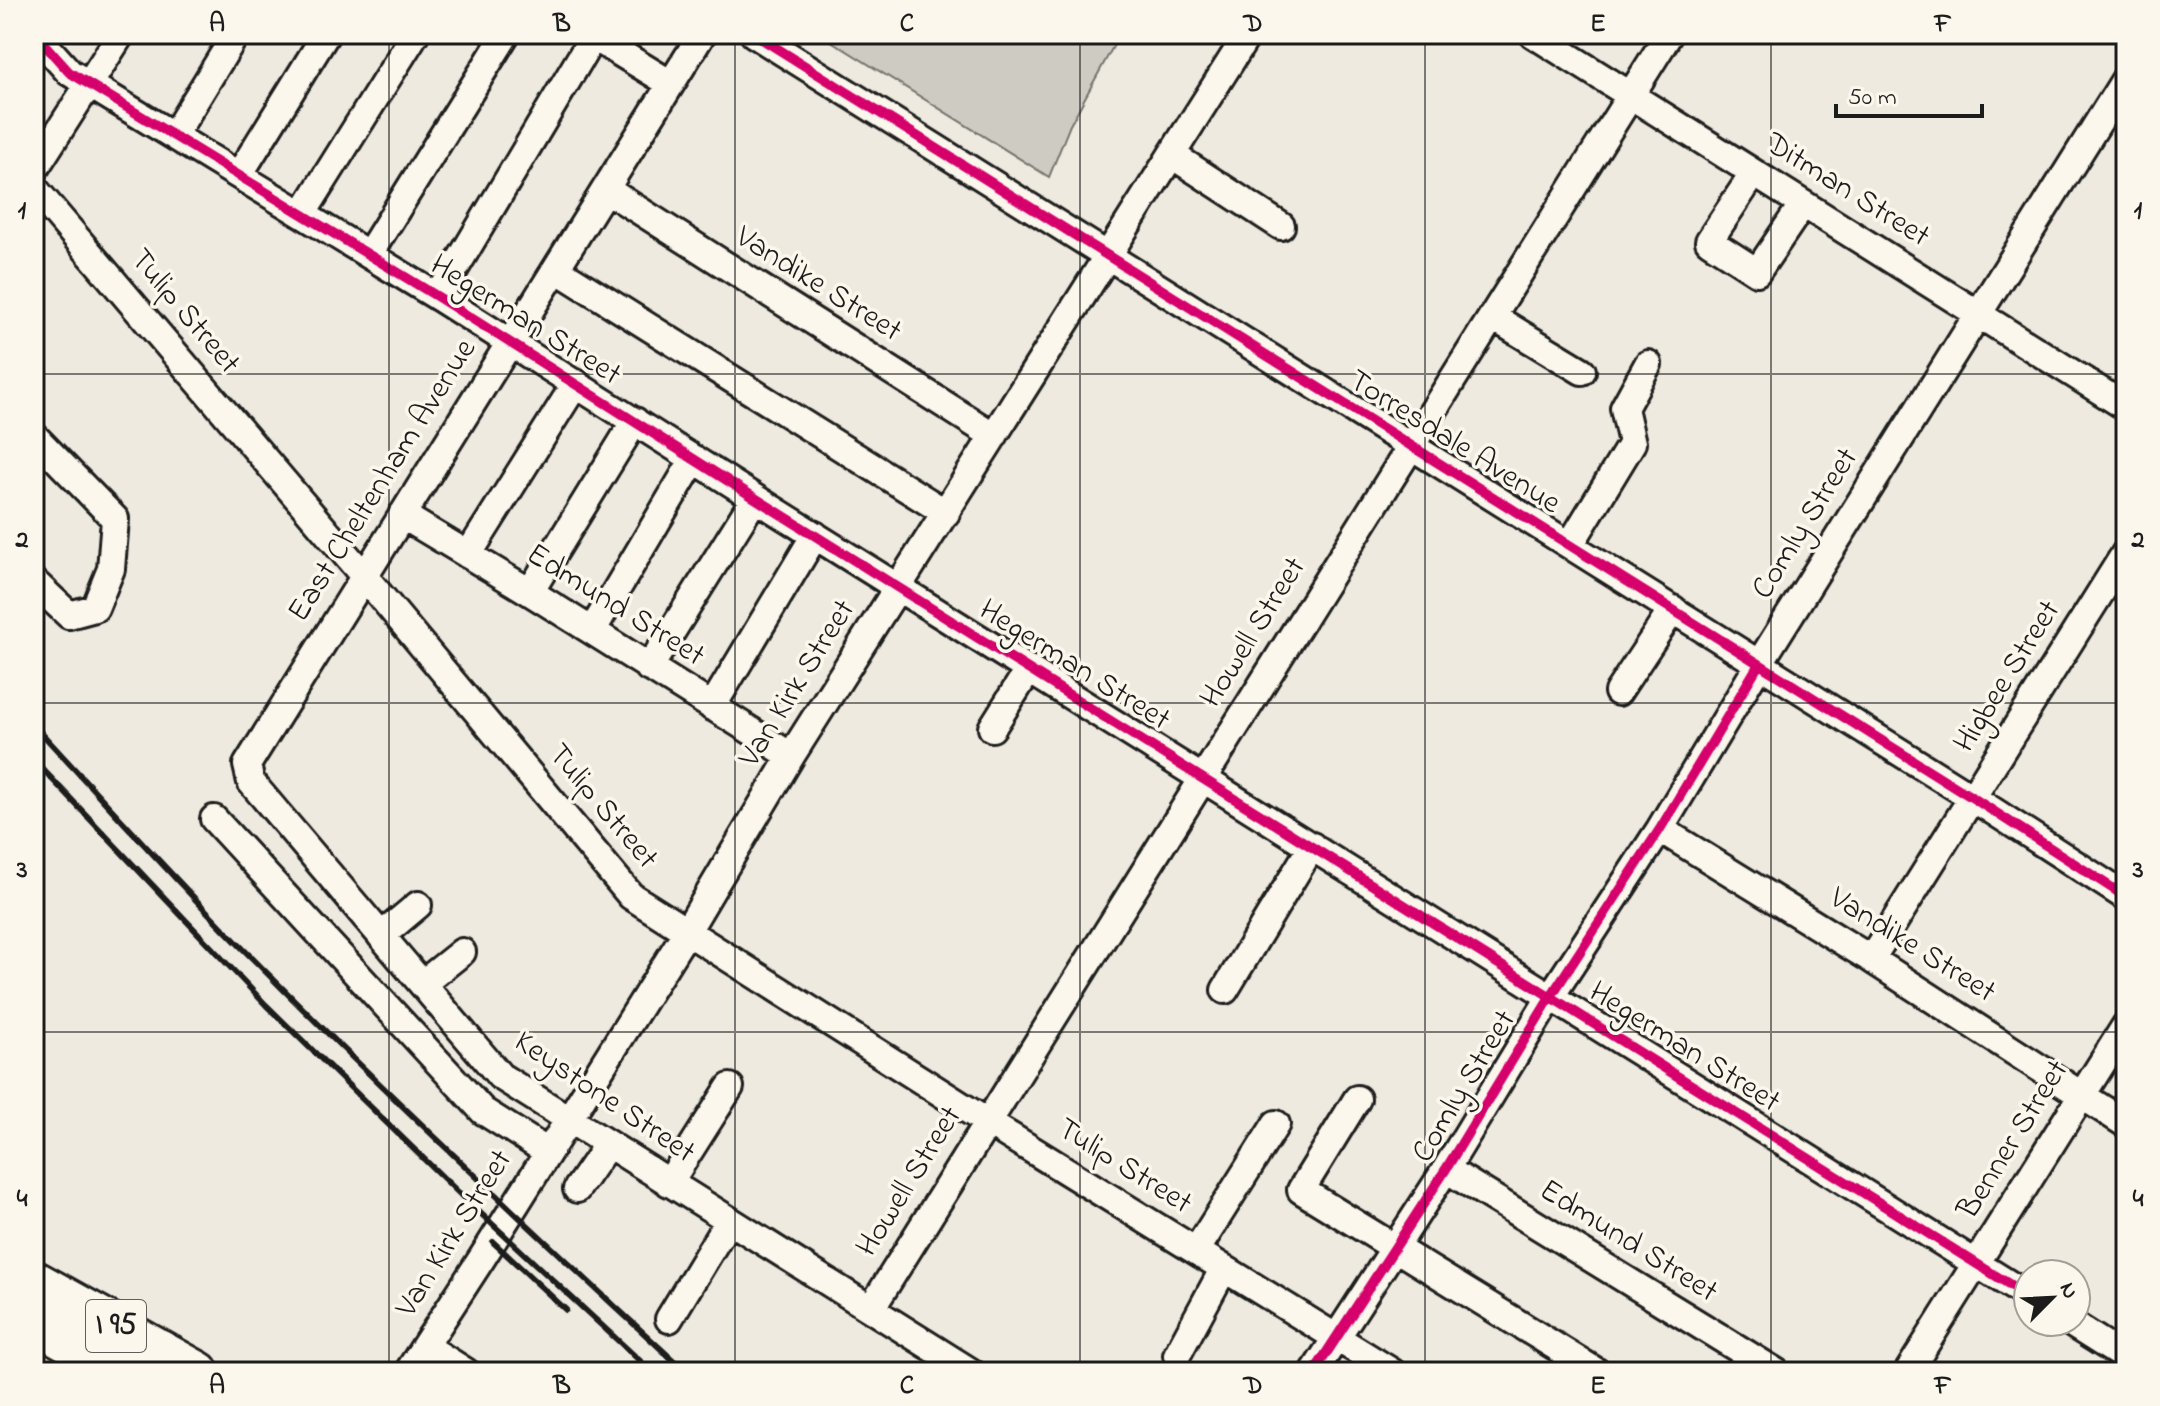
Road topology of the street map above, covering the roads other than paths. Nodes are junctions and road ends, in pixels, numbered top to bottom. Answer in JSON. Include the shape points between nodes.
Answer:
{"nodes":[{"id":1,"x":35,"y":34,"type":"edge"},
{"id":2,"x":121,"y":34,"type":"edge"},
{"id":3,"x":236,"y":34,"type":"edge"},
{"id":4,"x":326,"y":34,"type":"edge"},
{"id":5,"x":415,"y":34,"type":"edge"},
{"id":6,"x":506,"y":34,"type":"edge"},
{"id":7,"x":702,"y":34,"type":"edge"},
{"id":8,"x":754,"y":34,"type":"edge"},
{"id":9,"x":1248,"y":34,"type":"edge"},
{"id":10,"x":1533,"y":34,"type":"edge"},
{"id":11,"x":1669,"y":34,"type":"edge"},
{"id":12,"x":591,"y":35,"type":"edge"},
{"id":13,"x":2126,"y":78,"type":"edge"},
{"id":14,"x":89,"y":84,"type":"junction"},
{"id":15,"x":671,"y":84,"type":"junction"},
{"id":16,"x":1630,"y":96,"type":"junction"},
{"id":17,"x":174,"y":135,"type":"junction"},
{"id":18,"x":1172,"y":155,"type":"junction"},
{"id":19,"x":34,"y":170,"type":"edge"},
{"id":20,"x":1754,"y":173,"type":"junction"},
{"id":21,"x":239,"y":175,"type":"junction"},
{"id":22,"x":34,"y":188,"type":"edge"},
{"id":23,"x":607,"y":190,"type":"junction"},
{"id":24,"x":1803,"y":204,"type":"junction"},
{"id":25,"x":303,"y":213,"type":"junction"},
{"id":26,"x":1281,"y":226,"type":"dead end"},
{"id":27,"x":369,"y":254,"type":"junction"},
{"id":28,"x":1108,"y":256,"type":"junction"},
{"id":29,"x":556,"y":269,"type":"junction"},
{"id":30,"x":438,"y":297,"type":"junction"},
{"id":31,"x":1979,"y":313,"type":"junction"},
{"id":32,"x":1493,"y":317,"type":"junction"},
{"id":33,"x":510,"y":342,"type":"junction"},
{"id":34,"x":1648,"y":364,"type":"dead end"},
{"id":35,"x":1582,"y":371,"type":"dead end"},
{"id":36,"x":576,"y":383,"type":"junction"},
{"id":37,"x":2126,"y":407,"type":"edge"},
{"id":38,"x":635,"y":421,"type":"junction"},
{"id":39,"x":34,"y":436,"type":"edge"},
{"id":40,"x":994,"y":436,"type":"junction"},
{"id":41,"x":1412,"y":447,"type":"junction"},
{"id":42,"x":694,"y":459,"type":"junction"},
{"id":43,"x":755,"y":498,"type":"junction"},
{"id":44,"x":946,"y":513,"type":"junction"},
{"id":45,"x":402,"y":515,"type":"junction"},
{"id":46,"x":815,"y":535,"type":"junction"},
{"id":47,"x":1570,"y":545,"type":"junction"},
{"id":48,"x":2126,"y":552,"type":"edge"},
{"id":49,"x":468,"y":555,"type":"junction"},
{"id":50,"x":364,"y":576,"type":"junction"},
{"id":51,"x":34,"y":582,"type":"edge"},
{"id":52,"x":899,"y":587,"type":"junction"},
{"id":53,"x":530,"y":592,"type":"junction"},
{"id":54,"x":1673,"y":609,"type":"junction"},
{"id":55,"x":592,"y":631,"type":"junction"},
{"id":56,"x":1759,"y":664,"type":"junction"},
{"id":57,"x":649,"y":668,"type":"junction"},
{"id":58,"x":1029,"y":669,"type":"junction"},
{"id":59,"x":1618,"y":692,"type":"dead end"},
{"id":60,"x":712,"y":707,"type":"junction"},
{"id":61,"x":992,"y":728,"type":"dead end"},
{"id":62,"x":791,"y":756,"type":"junction"},
{"id":63,"x":249,"y":761,"type":"joint"},
{"id":64,"x":1203,"y":778,"type":"junction"},
{"id":65,"x":1973,"y":798,"type":"junction"},
{"id":66,"x":214,"y":819,"type":"dead end"},
{"id":67,"x":1660,"y":829,"type":"junction"},
{"id":68,"x":1312,"y":846,"type":"junction"},
{"id":69,"x":2126,"y":897,"type":"edge"},
{"id":70,"x":418,"y":905,"type":"dead end"},
{"id":71,"x":687,"y":931,"type":"junction"},
{"id":72,"x":381,"y":936,"type":"junction"},
{"id":73,"x":462,"y":952,"type":"dead end"},
{"id":74,"x":1871,"y":959,"type":"junction"},
{"id":75,"x":422,"y":984,"type":"junction"},
{"id":76,"x":1225,"y":990,"type":"dead end"},
{"id":77,"x":1551,"y":996,"type":"junction"},
{"id":78,"x":2126,"y":1025,"type":"edge"},
{"id":79,"x":730,"y":1087,"type":"dead end"},
{"id":80,"x":2083,"y":1096,"type":"junction"},
{"id":81,"x":1357,"y":1099,"type":"dead end"},
{"id":82,"x":568,"y":1120,"type":"junction"},
{"id":83,"x":987,"y":1122,"type":"junction"},
{"id":84,"x":1276,"y":1124,"type":"dead end"},
{"id":85,"x":2126,"y":1124,"type":"edge"},
{"id":86,"x":608,"y":1144,"type":"junction"},
{"id":87,"x":548,"y":1152,"type":"junction"},
{"id":88,"x":1446,"y":1169,"type":"junction"},
{"id":89,"x":669,"y":1183,"type":"junction"},
{"id":90,"x":577,"y":1189,"type":"dead end"},
{"id":91,"x":729,"y":1220,"type":"junction"},
{"id":92,"x":1394,"y":1247,"type":"junction"},
{"id":93,"x":1196,"y":1251,"type":"junction"},
{"id":94,"x":1976,"y":1264,"type":"junction"},
{"id":95,"x":1224,"y":1268,"type":"junction"},
{"id":96,"x":34,"y":1281,"type":"edge"},
{"id":97,"x":2012,"y":1286,"type":"edge"},
{"id":98,"x":871,"y":1309,"type":"junction"},
{"id":99,"x":669,"y":1319,"type":"dead end"},
{"id":100,"x":34,"y":1322,"type":"edge"},
{"id":101,"x":1336,"y":1337,"type":"junction"},
{"id":102,"x":2092,"y":1337,"type":"edge"},
{"id":103,"x":425,"y":1346,"type":"junction"},
{"id":104,"x":1177,"y":1355,"type":"dead end"},
{"id":105,"x":2126,"y":1358,"type":"edge"},
{"id":106,"x":124,"y":1372,"type":"edge"},
{"id":107,"x":198,"y":1372,"type":"edge"},
{"id":108,"x":408,"y":1372,"type":"edge"},
{"id":109,"x":466,"y":1372,"type":"edge"},
{"id":110,"x":971,"y":1372,"type":"edge"},
{"id":111,"x":1314,"y":1372,"type":"edge"},
{"id":112,"x":1392,"y":1372,"type":"edge"},
{"id":113,"x":1597,"y":1372,"type":"edge"},
{"id":114,"x":1776,"y":1372,"type":"edge"},
{"id":115,"x":1908,"y":1372,"type":"edge"}],
"edges":[{"from":1,"to":14,"type":"street","via":[[69,72]]},
{"from":2,"to":14,"type":"street"},
{"from":3,"to":17,"type":"street"},
{"from":4,"to":21,"type":"street"},
{"from":5,"to":25,"type":"street"},
{"from":6,"to":27,"type":"street"},
{"from":7,"to":15,"type":"street","name":"East Cheltenham Avenue"},
{"from":8,"to":28,"type":"street","name":"Torresdale Avenue"},
{"from":9,"to":18,"type":"street","name":"Van Kirk Street"},
{"from":10,"to":16,"type":"street","name":"Ditman Street"},
{"from":11,"to":16,"type":"street","name":"Howell Street"},
{"from":12,"to":15,"type":"street"},
{"from":12,"to":30,"type":"street"},
{"from":13,"to":31,"type":"street","name":"Comly Street"},
{"from":14,"to":17,"type":"street","name":"Hegerman Street"},
{"from":14,"to":19,"type":"street"},
{"from":15,"to":23,"type":"street","name":"East Cheltenham Avenue"},
{"from":16,"to":20,"type":"street","name":"Ditman Street"},
{"from":16,"to":32,"type":"street","name":"Howell Street"},
{"from":17,"to":21,"type":"street","name":"Hegerman Street"},
{"from":18,"to":26,"type":"street"},
{"from":18,"to":28,"type":"street","name":"Van Kirk Street"},
{"from":20,"to":24,"type":"street","name":"Ditman Street"},
{"from":20,"to":24,"type":"street","via":[[1709,241],[1757,272]]},
{"from":21,"to":25,"type":"street","name":"Hegerman Street"},
{"from":22,"to":50,"type":"street","name":"Tulip Street"},
{"from":23,"to":29,"type":"street","name":"East Cheltenham Avenue"},
{"from":23,"to":40,"type":"street","name":"Vandike Street"},
{"from":24,"to":31,"type":"street","name":"Ditman Street"},
{"from":25,"to":27,"type":"street","name":"Hegerman Street"},
{"from":27,"to":30,"type":"street","name":"Hegerman Street"},
{"from":28,"to":40,"type":"street","name":"Van Kirk Street"},
{"from":28,"to":41,"type":"street","name":"Torresdale Avenue"},
{"from":29,"to":33,"type":"street","name":"East Cheltenham Avenue"},
{"from":29,"to":44,"type":"street"},
{"from":30,"to":33,"type":"street","name":"Hegerman Street"},
{"from":31,"to":37,"type":"street","name":"Ditman Street"},
{"from":31,"to":56,"type":"street","name":"Comly Street"},
{"from":32,"to":35,"type":"street"},
{"from":32,"to":41,"type":"street","name":"Howell Street"},
{"from":33,"to":36,"type":"street","name":"Hegerman Street"},
{"from":33,"to":45,"type":"street","name":"East Cheltenham Avenue"},
{"from":34,"to":47,"type":"street","via":[[1624,408],[1632,443]]},
{"from":36,"to":38,"type":"street","name":"Hegerman Street"},
{"from":36,"to":49,"type":"street"},
{"from":38,"to":42,"type":"street","name":"Hegerman Street"},
{"from":38,"to":53,"type":"street"},
{"from":39,"to":51,"type":"street","via":[[115,519],[111,569],[95,608],[69,615]]},
{"from":40,"to":44,"type":"street","name":"Van Kirk Street"},
{"from":41,"to":47,"type":"street","name":"Torresdale Avenue"},
{"from":41,"to":64,"type":"street","name":"Howell Street"},
{"from":42,"to":43,"type":"street","name":"Hegerman Street"},
{"from":42,"to":55,"type":"street"},
{"from":43,"to":46,"type":"street","name":"Hegerman Street"},
{"from":43,"to":57,"type":"street"},
{"from":44,"to":52,"type":"street","name":"Van Kirk Street"},
{"from":45,"to":49,"type":"street","name":"Edmund Street"},
{"from":45,"to":50,"type":"street","name":"East Cheltenham Avenue"},
{"from":46,"to":52,"type":"street","name":"Hegerman Street"},
{"from":46,"to":60,"type":"street"},
{"from":47,"to":54,"type":"street","name":"Torresdale Avenue"},
{"from":48,"to":65,"type":"street","name":"Higbee Street"},
{"from":49,"to":53,"type":"street","name":"Edmund Street"},
{"from":50,"to":63,"type":"street","name":"East Cheltenham Avenue"},
{"from":50,"to":71,"type":"street","name":"Tulip Street","via":[[631,896]]},
{"from":52,"to":58,"type":"street","name":"Hegerman Street"},
{"from":52,"to":62,"type":"street","name":"Van Kirk Street"},
{"from":53,"to":55,"type":"street","name":"Edmund Street"},
{"from":54,"to":56,"type":"street","name":"Torresdale Avenue"},
{"from":54,"to":59,"type":"street"},
{"from":55,"to":57,"type":"street","name":"Edmund Street"},
{"from":56,"to":65,"type":"street","name":"Torresdale Avenue"},
{"from":56,"to":67,"type":"street","name":"Comly Street"},
{"from":57,"to":60,"type":"street","name":"Edmund Street"},
{"from":58,"to":61,"type":"street"},
{"from":58,"to":64,"type":"street","name":"Hegerman Street"},
{"from":60,"to":62,"type":"street","name":"Edmund Street"},
{"from":62,"to":71,"type":"street","name":"Van Kirk Street"},
{"from":63,"to":72,"type":"street","name":"Keystone Street","via":[[251,782]]},
{"from":64,"to":68,"type":"street","name":"Hegerman Street"},
{"from":64,"to":83,"type":"street","name":"Howell Street"},
{"from":65,"to":69,"type":"street","name":"Torresdale Avenue"},
{"from":65,"to":74,"type":"street","name":"Higbee Street"},
{"from":66,"to":87,"type":"street","via":[[483,1111]]},
{"from":67,"to":74,"type":"street","name":"Vandike Street"},
{"from":67,"to":77,"type":"street","name":"Comly Street"},
{"from":68,"to":76,"type":"street"},
{"from":68,"to":77,"type":"street","name":"Hegerman Street"},
{"from":70,"to":72,"type":"street"},
{"from":71,"to":82,"type":"street","name":"Van Kirk Street"},
{"from":71,"to":83,"type":"street","name":"Tulip Street"},
{"from":72,"to":75,"type":"street","name":"Keystone Street"},
{"from":73,"to":75,"type":"street"},
{"from":74,"to":80,"type":"street","name":"Vandike Street"},
{"from":75,"to":82,"type":"street","name":"Keystone Street","via":[[500,1076]]},
{"from":77,"to":88,"type":"street","name":"Comly Street"},
{"from":77,"to":94,"type":"street","name":"Hegerman Street"},
{"from":78,"to":80,"type":"street","name":"Benner Street"},
{"from":79,"to":89,"type":"street"},
{"from":80,"to":85,"type":"street","name":"Vandike Street"},
{"from":80,"to":94,"type":"street","name":"Benner Street"},
{"from":81,"to":92,"type":"street","via":[[1301,1190]]},
{"from":82,"to":86,"type":"street","name":"Keystone Street"},
{"from":82,"to":87,"type":"street","name":"Van Kirk Street"},
{"from":83,"to":93,"type":"street","name":"Tulip Street"},
{"from":83,"to":98,"type":"street","name":"Howell Street"},
{"from":84,"to":93,"type":"street"},
{"from":86,"to":89,"type":"street","name":"Keystone Street"},
{"from":86,"to":90,"type":"street"},
{"from":87,"to":103,"type":"street","name":"Van Kirk Street"},
{"from":88,"to":92,"type":"street","name":"Comly Street"},
{"from":88,"to":114,"type":"street","name":"Edmund Street"},
{"from":89,"to":91,"type":"street","name":"Keystone Street"},
{"from":91,"to":98,"type":"street","name":"Keystone Street"},
{"from":91,"to":99,"type":"street"},
{"from":92,"to":101,"type":"street","name":"Comly Street"},
{"from":92,"to":113,"type":"street"},
{"from":93,"to":95,"type":"street","name":"Tulip Street"},
{"from":94,"to":97,"type":"street","name":"Hegerman Street"},
{"from":94,"to":115,"type":"street","name":"Benner Street"},
{"from":95,"to":101,"type":"street","name":"Tulip Street"},
{"from":95,"to":104,"type":"street"},
{"from":96,"to":107,"type":"highway","number":"I 95"},
{"from":98,"to":110,"type":"street","name":"Keystone Street"},
{"from":100,"to":106,"type":"highway","number":"I 95"},
{"from":101,"to":111,"type":"street","name":"Comly Street"},
{"from":101,"to":112,"type":"street","name":"Tulip Street"},
{"from":102,"to":105,"type":"street"},
{"from":103,"to":108,"type":"street","name":"Van Kirk Street"},
{"from":103,"to":109,"type":"street"}]}
